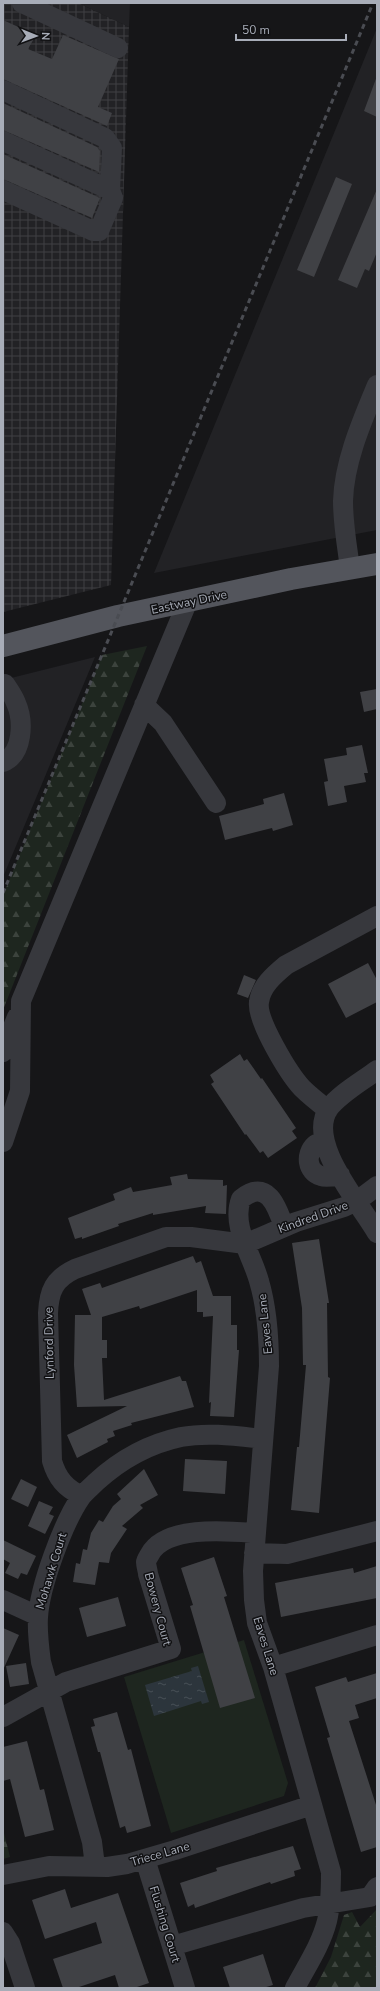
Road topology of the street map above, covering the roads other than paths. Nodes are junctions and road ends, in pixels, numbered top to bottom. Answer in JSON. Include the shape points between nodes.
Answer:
{"nodes":[{"id":1,"x":22,"y":3,"type":"edge"},
{"id":2,"x":118,"y":48,"type":"dead end"},
{"id":3,"x":3,"y":90,"type":"edge"},
{"id":4,"x":3,"y":141,"type":"edge"},
{"id":5,"x":3,"y":190,"type":"edge"},
{"id":6,"x":110,"y":190,"type":"junction"},
{"id":7,"x":377,"y":385,"type":"edge"},
{"id":8,"x":377,"y":564,"type":"edge"},
{"id":9,"x":350,"y":568,"type":"junction"},
{"id":10,"x":187,"y":603,"type":"junction"},
{"id":11,"x":3,"y":646,"type":"edge"},
{"id":12,"x":4,"y":687,"type":"edge"},
{"id":13,"x":144,"y":706,"type":"junction"},
{"id":14,"x":3,"y":762,"type":"edge"},
{"id":15,"x":216,"y":802,"type":"dead end"},
{"id":16,"x":377,"y":916,"type":"edge"},
{"id":17,"x":21,"y":1006,"type":"junction"},
{"id":18,"x":3,"y":1052,"type":"edge"},
{"id":19,"x":377,"y":1070,"type":"edge"},
{"id":20,"x":328,"y":1110,"type":"junction"},
{"id":21,"x":3,"y":1142,"type":"edge"},
{"id":22,"x":377,"y":1186,"type":"edge"},
{"id":23,"x":357,"y":1201,"type":"junction"},
{"id":24,"x":284,"y":1227,"type":"junction"},
{"id":25,"x":377,"y":1233,"type":"edge"},
{"id":26,"x":245,"y":1244,"type":"junction"},
{"id":27,"x":263,"y":1439,"type":"junction"},
{"id":28,"x":82,"y":1496,"type":"junction"},
{"id":29,"x":377,"y":1531,"type":"edge"},
{"id":30,"x":256,"y":1533,"type":"junction"},
{"id":31,"x":254,"y":1553,"type":"junction"},
{"id":32,"x":3,"y":1600,"type":"edge"},
{"id":33,"x":38,"y":1616,"type":"junction"},
{"id":34,"x":377,"y":1635,"type":"edge"},
{"id":35,"x":273,"y":1667,"type":"junction"},
{"id":36,"x":49,"y":1691,"type":"junction"},
{"id":37,"x":3,"y":1717,"type":"edge"},
{"id":38,"x":312,"y":1805,"type":"junction"},
{"id":39,"x":145,"y":1859,"type":"junction"},
{"id":40,"x":95,"y":1866,"type":"junction"},
{"id":41,"x":3,"y":1875,"type":"edge"},
{"id":42,"x":377,"y":1887,"type":"edge"},
{"id":43,"x":329,"y":1904,"type":"junction"},
{"id":44,"x":3,"y":1932,"type":"edge"},
{"id":45,"x":172,"y":1946,"type":"junction"},
{"id":46,"x":25,"y":1988,"type":"edge"},
{"id":47,"x":185,"y":1988,"type":"edge"},
{"id":48,"x":294,"y":1988,"type":"edge"}],
"edges":[{"from":1,"to":2,"type":"street"},
{"from":3,"to":6,"type":"street","via":[[105,138],[112,148]]},
{"from":4,"to":6,"type":"street"},
{"from":5,"to":6,"type":"street","via":[[93,231],[99,231],[113,198]]},
{"from":7,"to":9,"type":"street","via":[[345,478],[343,518]]},
{"from":8,"to":9,"type":"main road","name":"Eastway Drive"},
{"from":9,"to":10,"type":"main road","name":"Eastway Drive"},
{"from":10,"to":11,"type":"main road","name":"Eastway Drive","via":[[118,616]]},
{"from":10,"to":13,"type":"street"},
{"from":12,"to":14,"type":"street","via":[[17,704],[20,730],[17,749],[9,760]]},
{"from":13,"to":15,"type":"street","via":[[163,723]]},
{"from":13,"to":17,"type":"street"},
{"from":16,"to":20,"type":"street","via":[[286,966],[266,984],[260,998],[260,1013],[273,1044],[302,1088]]},
{"from":17,"to":18,"type":"street"},
{"from":17,"to":21,"type":"street","via":[[20,1091]]},
{"from":19,"to":20,"type":"street","via":[[344,1094]]},
{"from":20,"to":23,"type":"street","via":[[322,1125],[325,1148]]},
{"from":22,"to":23,"type":"street","name":"Kindred Drive"},
{"from":23,"to":24,"type":"street","name":"Kindred Drive"},
{"from":23,"to":25,"type":"street"},
{"from":24,"to":26,"type":"street","name":"Kindred Drive"},
{"from":24,"to":26,"type":"street","name":"Eaves Lane","via":[[271,1198],[263,1192],[247,1194],[241,1199],[238,1207]]},
{"from":26,"to":27,"type":"street","name":"Eaves Lane","via":[[259,1281],[269,1337]]},
{"from":26,"to":28,"type":"street","name":"Lynford Drive","via":[[191,1237],[166,1237],[75,1269],[64,1274],[54,1285],[49,1298],[48,1313],[52,1461],[56,1474],[64,1485]]},
{"from":27,"to":28,"type":"street","name":"Mohawk Court","via":[[199,1434],[158,1444],[116,1465]]},
{"from":27,"to":30,"type":"street","name":"Eaves Lane"},
{"from":28,"to":33,"type":"street","name":"Mohawk Court","via":[[65,1526],[55,1553]]},
{"from":29,"to":31,"type":"street","via":[[286,1554]]},
{"from":30,"to":31,"type":"street","name":"Eaves Lane"},
{"from":30,"to":36,"type":"street","name":"Bowery Court","via":[[214,1530],[193,1532],[174,1537],[153,1548],[146,1562],[148,1574],[172,1649],[66,1682]]},
{"from":31,"to":35,"type":"street","name":"Eaves Lane","via":[[254,1600],[257,1623]]},
{"from":32,"to":33,"type":"street"},
{"from":33,"to":36,"type":"street","name":"Mohawk Court","via":[[41,1662]]},
{"from":34,"to":35,"type":"street"},
{"from":35,"to":38,"type":"street","name":"Eaves Lane"},
{"from":36,"to":37,"type":"street"},
{"from":36,"to":40,"type":"street","name":"Mohawk Court","via":[[92,1842]]},
{"from":38,"to":39,"type":"street","name":"Triece Lane"},
{"from":38,"to":43,"type":"street","name":"Eaves Lane","via":[[331,1872]]},
{"from":39,"to":40,"type":"street","name":"Triece Lane","via":[[127,1864]]},
{"from":39,"to":45,"type":"street","name":"Flushing Court"},
{"from":40,"to":41,"type":"street","name":"Triece Lane","via":[[49,1866]]},
{"from":42,"to":43,"type":"street","via":[[370,1897]]},
{"from":43,"to":45,"type":"street","via":[[304,1908]]},
{"from":43,"to":48,"type":"street","name":"Eaves Lane","via":[[327,1921],[320,1941]]},
{"from":44,"to":46,"type":"street","via":[[10,1943]]},
{"from":45,"to":47,"type":"street","name":"Flushing Court"}]}
